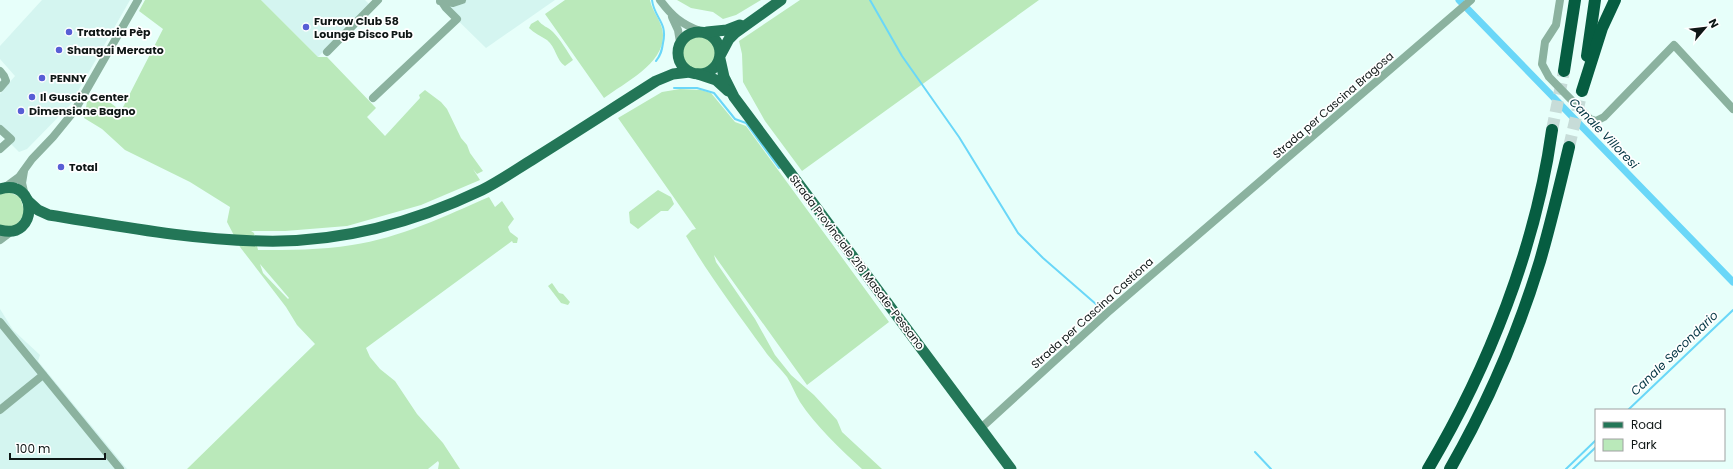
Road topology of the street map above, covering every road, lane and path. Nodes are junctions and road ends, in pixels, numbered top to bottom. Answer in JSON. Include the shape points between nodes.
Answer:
{"nodes":[{"id":1,"x":138,"y":0,"type":"edge"},
{"id":2,"x":378,"y":0,"type":"edge"},
{"id":3,"x":462,"y":0,"type":"edge"},
{"id":4,"x":660,"y":0,"type":"edge"},
{"id":5,"x":781,"y":0,"type":"edge"},
{"id":6,"x":1560,"y":0,"type":"edge"},
{"id":7,"x":1575,"y":0,"type":"edge"},
{"id":8,"x":1595,"y":0,"type":"edge"},
{"id":9,"x":1615,"y":0,"type":"edge"},
{"id":10,"x":440,"y":1,"type":"edge"},
{"id":11,"x":1466,"y":4,"type":"edge"},
{"id":12,"x":669,"y":11,"type":"junction"},
{"id":13,"x":748,"y":22,"type":"junction"},
{"id":14,"x":703,"y":32,"type":"junction"},
{"id":15,"x":679,"y":46,"type":"junction"},
{"id":16,"x":327,"y":52,"type":"dead end"},
{"id":17,"x":720,"y":56,"type":"junction"},
{"id":18,"x":0,"y":71,"type":"edge"},
{"id":19,"x":1564,"y":71,"type":"tunnel mouth"},
{"id":20,"x":694,"y":73,"type":"junction"},
{"id":21,"x":656,"y":81,"type":"junction"},
{"id":22,"x":0,"y":88,"type":"edge"},
{"id":23,"x":734,"y":97,"type":"junction"},
{"id":24,"x":373,"y":98,"type":"dead end"},
{"id":25,"x":1733,"y":109,"type":"edge"},
{"id":26,"x":0,"y":129,"type":"edge"},
{"id":27,"x":1552,"y":130,"type":"tunnel mouth"},
{"id":28,"x":1570,"y":147,"type":"tunnel mouth"},
{"id":29,"x":0,"y":149,"type":"edge"},
{"id":30,"x":24,"y":170,"type":"junction"},
{"id":31,"x":2,"y":188,"type":"edge"},
{"id":32,"x":26,"y":198,"type":"junction"},
{"id":33,"x":49,"y":215,"type":"junction"},
{"id":34,"x":1219,"y":217,"type":"joint"},
{"id":35,"x":22,"y":226,"type":"junction"},
{"id":36,"x":0,"y":230,"type":"edge"},
{"id":37,"x":12,"y":231,"type":"junction"},
{"id":38,"x":0,"y":240,"type":"edge"},
{"id":39,"x":0,"y":322,"type":"edge"},
{"id":40,"x":43,"y":375,"type":"junction"},
{"id":41,"x":0,"y":410,"type":"edge"},
{"id":42,"x":981,"y":428,"type":"junction"},
{"id":43,"x":120,"y":469,"type":"edge"},
{"id":44,"x":1011,"y":469,"type":"edge"},
{"id":45,"x":1428,"y":469,"type":"edge"},
{"id":46,"x":1450,"y":469,"type":"edge"}],
"edges":[{"from":1,"to":30,"type":"street","via":[[75,110]]},
{"from":2,"to":16,"type":"street"},
{"from":3,"to":10,"type":"street","via":[[453,3]]},
{"from":4,"to":12,"type":"street"},
{"from":5,"to":13,"type":"main road"},
{"from":6,"to":25,"type":"street","via":[[1556,25],[1545,42],[1542,60],[1544,68],[1549,77],[1593,120],[1604,117],[1674,45]]},
{"from":7,"to":19,"type":"highway"},
{"from":8,"to":9,"type":"highway","via":[[1582,91],[1602,28]]},
{"from":10,"to":24,"type":"street","via":[[457,19]]},
{"from":11,"to":34,"type":"street","name":"Strada per Cascina Bragosa"},
{"from":12,"to":14,"type":"street","via":[[683,24]]},
{"from":12,"to":15,"type":"street","via":[[677,28]]},
{"from":13,"to":14,"type":"main road","via":[[727,30]]},
{"from":13,"to":17,"type":"main road","via":[[731,36]]},
{"from":14,"to":15,"type":"main road","via":[[689,34]]},
{"from":14,"to":17,"type":"main road","via":[[717,41]]},
{"from":15,"to":20,"type":"main road","via":[[681,64]]},
{"from":15,"to":21,"type":"main road","via":[[668,69]]},
{"from":17,"to":20,"type":"main road","via":[[717,65],[711,71]]},
{"from":17,"to":23,"type":"main road","via":[[724,77]]},
{"from":18,"to":22,"type":"street","via":[[6,81]]},
{"from":20,"to":21,"type":"main road","via":[[675,73]]},
{"from":20,"to":23,"type":"main road","via":[[716,80]]},
{"from":21,"to":33,"type":"main road","via":[[483,189],[425,214],[385,227],[325,238],[261,241],[175,235]]},
{"from":23,"to":42,"type":"main road","name":"Strada Provinciale 216 Masate-Pessano"},
{"from":26,"to":29,"type":"street","via":[[11,139]]},
{"from":27,"to":45,"type":"highway","via":[[1535,210],[1508,299],[1474,380]]},
{"from":28,"to":46,"type":"highway","via":[[1544,245],[1520,318],[1487,397]]},
{"from":30,"to":31,"type":"street","via":[[16,180]]},
{"from":30,"to":32,"type":"street","via":[[22,181]]},
{"from":31,"to":32,"type":"main road","via":[[16,189]]},
{"from":32,"to":33,"type":"main road","via":[[38,210]]},
{"from":32,"to":35,"type":"main road","via":[[30,214]]},
{"from":33,"to":35,"type":"main road"},
{"from":34,"to":42,"type":"street","name":"Strada per Cascina Castiona","via":[[1107,313]]},
{"from":35,"to":37,"type":"main road"},
{"from":36,"to":37,"type":"main road"},
{"from":37,"to":38,"type":"street"},
{"from":39,"to":40,"type":"street"},
{"from":40,"to":41,"type":"street"},
{"from":40,"to":43,"type":"street"},
{"from":42,"to":44,"type":"main road","name":"Strada Provinciale 216 Masate-Pessano"}]}
